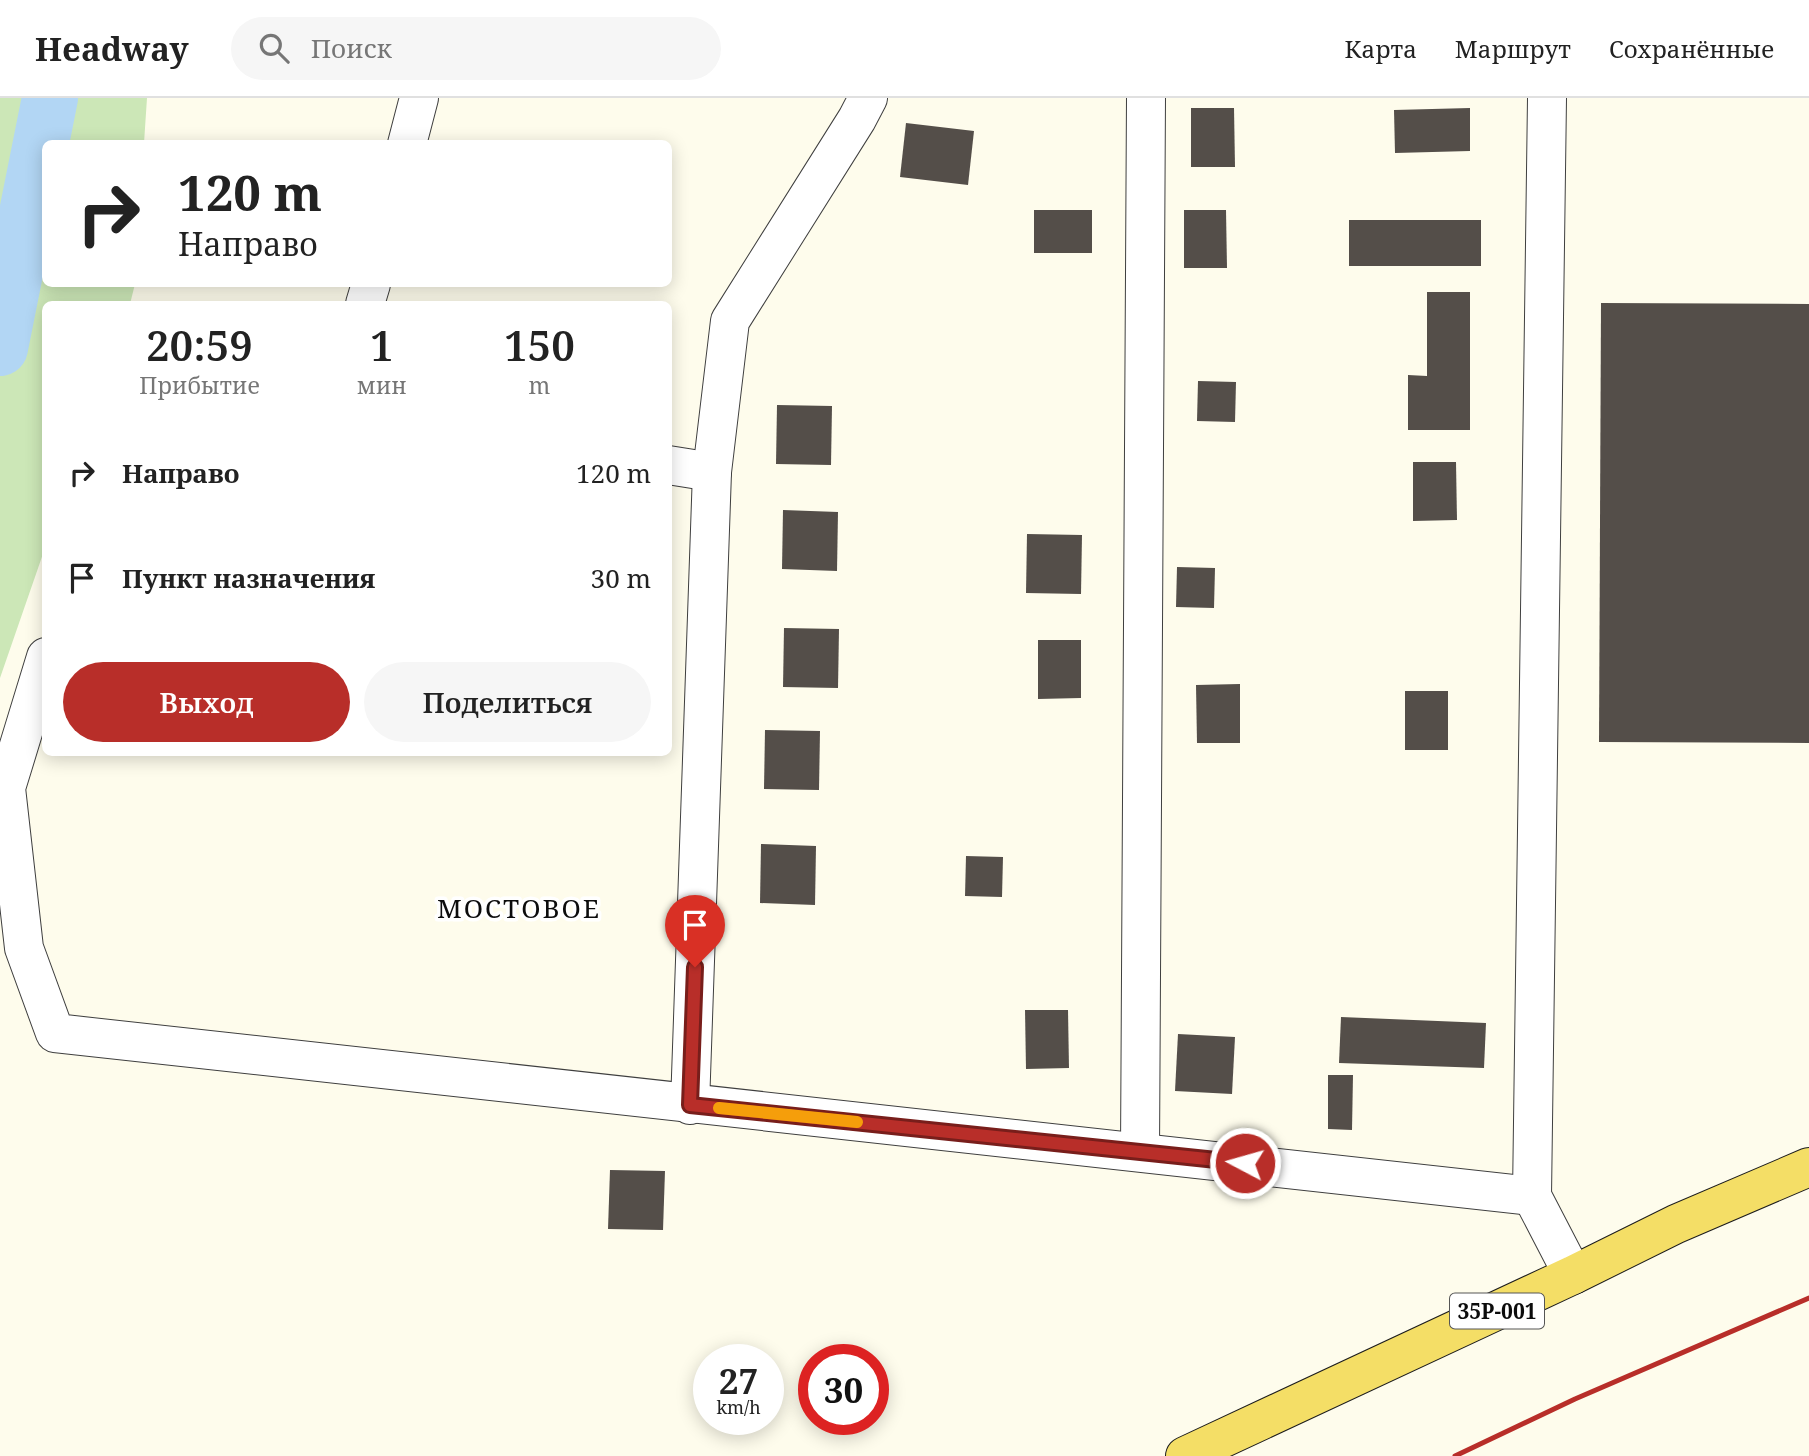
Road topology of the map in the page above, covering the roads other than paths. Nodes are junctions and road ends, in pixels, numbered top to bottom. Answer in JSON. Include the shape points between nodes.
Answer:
{"nodes":[{"id":1,"x":419,"y":98,"type":"edge"},
{"id":2,"x":868,"y":98,"type":"edge"},
{"id":3,"x":1146,"y":98,"type":"edge"},
{"id":4,"x":1547,"y":98,"type":"edge"},
{"id":5,"x":409,"y":140,"type":"edge"},
{"id":6,"x":672,"y":466,"type":"edge"},
{"id":7,"x":712,"y":472,"type":"junction"},
{"id":8,"x":42,"y":670,"type":"edge"},
{"id":9,"x":690,"y":1105,"type":"junction"},
{"id":10,"x":1140,"y":1152,"type":"junction"},
{"id":11,"x":1809,"y":1167,"type":"edge"},
{"id":12,"x":1532,"y":1196,"type":"junction"},
{"id":13,"x":1573,"y":1275,"type":"junction"},
{"id":14,"x":1185,"y":1456,"type":"edge"}],
"edges":[{"from":1,"to":5,"type":"street"},
{"from":2,"to":7,"type":"street","via":[[730,321]]},
{"from":3,"to":10,"type":"street"},
{"from":4,"to":12,"type":"street"},
{"from":6,"to":7,"type":"street"},
{"from":7,"to":9,"type":"street"},
{"from":8,"to":9,"type":"street","via":[[6,788],[24,948],[55,1033]]},
{"from":9,"to":10,"type":"street"},
{"from":10,"to":12,"type":"street"},
{"from":11,"to":13,"type":"main road","number":"35Р-001","via":[[1676,1224]]},
{"from":12,"to":13,"type":"street"},
{"from":13,"to":14,"type":"main road","number":"35Р-001"}]}
